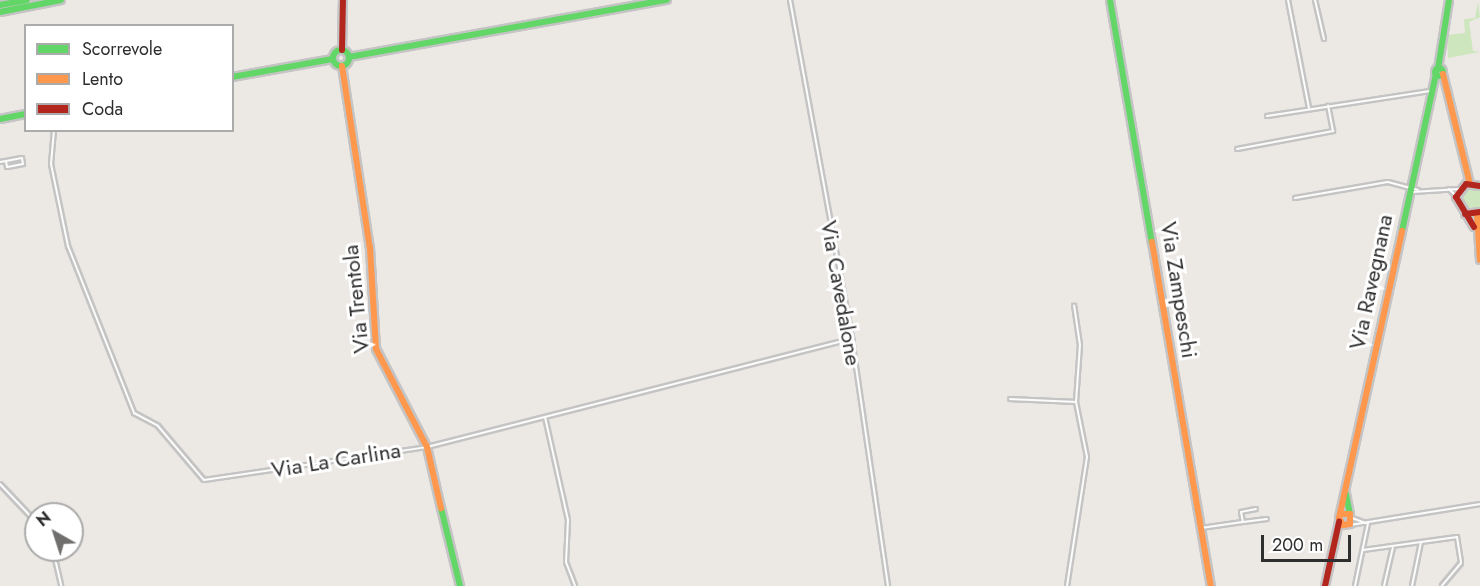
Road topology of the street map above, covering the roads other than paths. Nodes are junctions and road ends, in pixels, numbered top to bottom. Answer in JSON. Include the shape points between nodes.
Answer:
{"nodes":[{"id":1,"x":27,"y":0,"type":"edge"},
{"id":2,"x":62,"y":0,"type":"edge"},
{"id":3,"x":343,"y":0,"type":"edge"},
{"id":4,"x":667,"y":0,"type":"edge"},
{"id":5,"x":790,"y":0,"type":"edge"},
{"id":6,"x":1110,"y":0,"type":"edge"},
{"id":7,"x":1288,"y":0,"type":"edge"},
{"id":8,"x":1315,"y":0,"type":"edge"},
{"id":9,"x":1449,"y":0,"type":"edge"},
{"id":10,"x":0,"y":5,"type":"edge"},
{"id":11,"x":0,"y":12,"type":"edge"},
{"id":12,"x":1323,"y":39,"type":"dead end"},
{"id":13,"x":342,"y":50,"type":"junction"},
{"id":14,"x":349,"y":57,"type":"junction"},
{"id":15,"x":332,"y":59,"type":"junction"},
{"id":16,"x":342,"y":66,"type":"junction"},
{"id":17,"x":1440,"y":74,"type":"junction"},
{"id":18,"x":234,"y":77,"type":"edge"},
{"id":19,"x":1430,"y":91,"type":"junction"},
{"id":20,"x":1328,"y":105,"type":"junction"},
{"id":21,"x":1309,"y":108,"type":"junction"},
{"id":22,"x":24,"y":114,"type":"edge"},
{"id":23,"x":1267,"y":116,"type":"dead end"},
{"id":24,"x":0,"y":119,"type":"edge"},
{"id":25,"x":54,"y":132,"type":"edge"},
{"id":26,"x":1237,"y":148,"type":"dead end"},
{"id":27,"x":6,"y":161,"type":"junction"},
{"id":28,"x":0,"y":162,"type":"edge"},
{"id":29,"x":1464,"y":175,"type":"junction"},
{"id":30,"x":1476,"y":184,"type":"edge"},
{"id":31,"x":1410,"y":185,"type":"junction"},
{"id":32,"x":1461,"y":188,"type":"junction"},
{"id":33,"x":1449,"y":189,"type":"junction"},
{"id":34,"x":1418,"y":190,"type":"junction"},
{"id":35,"x":1408,"y":193,"type":"junction"},
{"id":36,"x":1456,"y":196,"type":"junction"},
{"id":37,"x":1295,"y":198,"type":"dead end"},
{"id":38,"x":1479,"y":213,"type":"edge"},
{"id":39,"x":1465,"y":214,"type":"junction"},
{"id":40,"x":1474,"y":227,"type":"junction"},
{"id":41,"x":1480,"y":260,"type":"edge"},
{"id":42,"x":1074,"y":305,"type":"dead end"},
{"id":43,"x":852,"y":339,"type":"junction"},
{"id":44,"x":1010,"y":399,"type":"dead end"},
{"id":45,"x":1076,"y":402,"type":"junction"},
{"id":46,"x":545,"y":417,"type":"junction"},
{"id":47,"x":427,"y":447,"type":"junction"},
{"id":48,"x":0,"y":484,"type":"edge"},
{"id":49,"x":1346,"y":492,"type":"junction"},
{"id":50,"x":1480,"y":504,"type":"edge"},
{"id":51,"x":24,"y":509,"type":"edge"},
{"id":52,"x":1256,"y":509,"type":"dead end"},
{"id":53,"x":1351,"y":516,"type":"junction"},
{"id":54,"x":1267,"y":519,"type":"dead end"},
{"id":55,"x":1243,"y":522,"type":"junction"},
{"id":56,"x":1343,"y":522,"type":"junction"},
{"id":57,"x":1367,"y":523,"type":"junction"},
{"id":58,"x":1201,"y":528,"type":"junction"},
{"id":59,"x":1421,"y":542,"type":"junction"},
{"id":60,"x":1393,"y":548,"type":"junction"},
{"id":61,"x":1363,"y":550,"type":"junction"},
{"id":62,"x":56,"y":562,"type":"edge"},
{"id":63,"x":61,"y":586,"type":"edge"},
{"id":64,"x":460,"y":586,"type":"edge"},
{"id":65,"x":575,"y":586,"type":"edge"},
{"id":66,"x":888,"y":586,"type":"edge"},
{"id":67,"x":1066,"y":586,"type":"edge"},
{"id":68,"x":1211,"y":586,"type":"edge"},
{"id":69,"x":1325,"y":586,"type":"edge"},
{"id":70,"x":1355,"y":586,"type":"edge"},
{"id":71,"x":1384,"y":586,"type":"edge"},
{"id":72,"x":1412,"y":586,"type":"edge"},
{"id":73,"x":1442,"y":586,"type":"edge"}],
"edges":[{"from":1,"to":10,"type":"main road"},
{"from":2,"to":11,"type":"main road"},
{"from":3,"to":13,"type":"main road"},
{"from":4,"to":14,"type":"main road"},
{"from":5,"to":43,"type":"street","name":"Via Cavedalone"},
{"from":6,"to":58,"type":"main road","name":"Via Zampeschi"},
{"from":7,"to":21,"type":"street"},
{"from":8,"to":12,"type":"street"},
{"from":9,"to":17,"type":"main road","name":"Via Ravegnana"},
{"from":13,"to":14,"type":"main road"},
{"from":13,"to":15,"type":"main road"},
{"from":14,"to":16,"type":"main road"},
{"from":15,"to":16,"type":"main road"},
{"from":15,"to":18,"type":"main road"},
{"from":16,"to":47,"type":"main road","name":"Via Trentola","via":[[369,248],[376,349]]},
{"from":17,"to":19,"type":"main road","name":"Via Ravegnana"},
{"from":17,"to":29,"type":"main road"},
{"from":19,"to":20,"type":"street"},
{"from":19,"to":31,"type":"main road","name":"Via Ravegnana"},
{"from":20,"to":21,"type":"street"},
{"from":20,"to":26,"type":"street","via":[[1333,131]]},
{"from":21,"to":23,"type":"street"},
{"from":22,"to":24,"type":"main road"},
{"from":25,"to":47,"type":"street","name":"Via La Carlina","via":[[51,164],[68,246],[134,413],[158,426],[197,477]]},
{"from":27,"to":27,"type":"street","via":[[7,167],[23,164],[22,158]]},
{"from":27,"to":28,"type":"street"},
{"from":29,"to":30,"type":"main road"},
{"from":29,"to":32,"type":"main road"},
{"from":30,"to":32,"type":"main road"},
{"from":31,"to":34,"type":"street"},
{"from":31,"to":35,"type":"main road","name":"Via Ravegnana"},
{"from":31,"to":37,"type":"street","via":[[1388,182]]},
{"from":32,"to":33,"type":"street"},
{"from":32,"to":36,"type":"main road"},
{"from":33,"to":34,"type":"street"},
{"from":33,"to":36,"type":"street"},
{"from":34,"to":35,"type":"street"},
{"from":35,"to":49,"type":"main road","name":"Via Ravegnana"},
{"from":36,"to":39,"type":"main road"},
{"from":38,"to":39,"type":"main road"},
{"from":38,"to":40,"type":"main road"},
{"from":39,"to":40,"type":"main road"},
{"from":40,"to":41,"type":"main road"},
{"from":42,"to":45,"type":"street","via":[[1080,345]]},
{"from":43,"to":46,"type":"street","name":"Via La Carlina"},
{"from":43,"to":66,"type":"street","name":"Via Cavedalone"},
{"from":44,"to":45,"type":"street"},
{"from":45,"to":67,"type":"street","via":[[1086,481],[1068,554]]},
{"from":46,"to":47,"type":"street","name":"Via La Carlina"},
{"from":46,"to":65,"type":"street","via":[[568,520],[566,562]]},
{"from":47,"to":64,"type":"main road","name":"Via Trentola"},
{"from":48,"to":51,"type":"street"},
{"from":49,"to":53,"type":"main road","name":"Via Ravegnana"},
{"from":49,"to":56,"type":"main road","name":"Via Ravegnana"},
{"from":50,"to":57,"type":"street"},
{"from":52,"to":55,"type":"street","via":[[1241,512]]},
{"from":53,"to":56,"type":"main road"},
{"from":53,"to":56,"type":"main road"},
{"from":53,"to":57,"type":"street"},
{"from":54,"to":55,"type":"street"},
{"from":55,"to":58,"type":"street"},
{"from":56,"to":57,"type":"street"},
{"from":56,"to":69,"type":"main road","name":"Via Ravegnana","via":[[1336,533]]},
{"from":57,"to":61,"type":"street"},
{"from":58,"to":68,"type":"main road","name":"Via Zampeschi"},
{"from":59,"to":60,"type":"street"},
{"from":59,"to":72,"type":"street"},
{"from":59,"to":73,"type":"street","via":[[1457,537],[1461,563]]},
{"from":60,"to":61,"type":"street"},
{"from":60,"to":71,"type":"street"},
{"from":61,"to":70,"type":"street"},
{"from":62,"to":63,"type":"street"}]}
